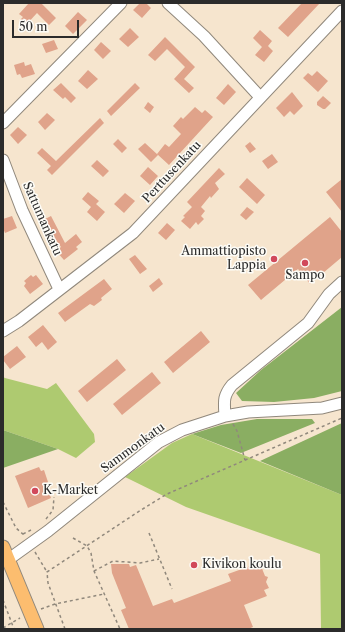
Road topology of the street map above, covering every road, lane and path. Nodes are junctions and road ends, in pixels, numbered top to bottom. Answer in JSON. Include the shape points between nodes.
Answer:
{"nodes":[{"id":1,"x":121,"y":3,"type":"edge"},
{"id":2,"x":168,"y":3,"type":"edge"},
{"id":3,"x":342,"y":11,"type":"edge"},
{"id":4,"x":260,"y":97,"type":"junction"},
{"id":5,"x":3,"y":123,"type":"edge"},
{"id":6,"x":3,"y":160,"type":"edge"},
{"id":7,"x":342,"y":282,"type":"edge"},
{"id":8,"x":60,"y":289,"type":"junction"},
{"id":9,"x":3,"y":331,"type":"edge"},
{"id":10,"x":342,"y":403,"type":"edge"},
{"id":11,"x":227,"y":416,"type":"junction"},
{"id":12,"x":342,"y":418,"type":"edge"},
{"id":13,"x":245,"y":461,"type":"junction"},
{"id":14,"x":54,"y":497,"type":"dead end"},
{"id":15,"x":46,"y":520,"type":"dead end"},
{"id":16,"x":36,"y":528,"type":"dead end"},
{"id":17,"x":149,"y":533,"type":"dead end"},
{"id":18,"x":23,"y":534,"type":"dead end"},
{"id":19,"x":73,"y":538,"type":"dead end"},
{"id":20,"x":87,"y":546,"type":"junction"},
{"id":21,"x":3,"y":547,"type":"edge"},
{"id":22,"x":9,"y":559,"type":"junction"},
{"id":23,"x":159,"y":559,"type":"junction"},
{"id":24,"x":94,"y":571,"type":"junction"},
{"id":25,"x":172,"y":589,"type":"dead end"},
{"id":26,"x":104,"y":594,"type":"junction"},
{"id":27,"x":3,"y":600,"type":"edge"},
{"id":28,"x":55,"y":604,"type":"junction"},
{"id":29,"x":38,"y":610,"type":"dead end"},
{"id":30,"x":25,"y":615,"type":"dead end"},
{"id":31,"x":11,"y":623,"type":"junction"},
{"id":32,"x":3,"y":628,"type":"edge"},
{"id":33,"x":14,"y":629,"type":"edge"},
{"id":34,"x":36,"y":629,"type":"edge"},
{"id":35,"x":65,"y":629,"type":"edge"},
{"id":36,"x":120,"y":629,"type":"edge"}],
"edges":[{"from":1,"to":5,"type":"street"},
{"from":2,"to":4,"type":"street","via":[[204,36]]},
{"from":3,"to":4,"type":"street","name":"Perttusenkatu"},
{"from":4,"to":8,"type":"street","name":"Perttusenkatu","via":[[133,233]]},
{"from":6,"to":8,"type":"street","name":"Sattumankatu","via":[[22,210]]},
{"from":7,"to":11,"type":"street","via":[[328,294],[314,316],[300,331],[232,385],[226,393],[224,402]]},
{"from":8,"to":9,"type":"street","name":"Perttusenkatu"},
{"from":10,"to":11,"type":"street","name":"Sammonkatu","via":[[322,408],[248,412]]},
{"from":11,"to":13,"type":"path","via":[[237,431]]},
{"from":11,"to":22,"type":"street","name":"Sammonkatu","via":[[182,430],[159,442]]},
{"from":12,"to":13,"type":"path"},
{"from":13,"to":20,"type":"path","via":[[167,494]]},
{"from":14,"to":15,"type":"path","via":[[52,510]]},
{"from":16,"to":18,"type":"path"},
{"from":17,"to":23,"type":"path"},
{"from":19,"to":20,"type":"path"},
{"from":20,"to":24,"type":"path"},
{"from":20,"to":28,"type":"path","via":[[47,572]]},
{"from":21,"to":22,"type":"main road"},
{"from":22,"to":34,"type":"main road"},
{"from":23,"to":24,"type":"path","via":[[140,564],[113,560]]},
{"from":23,"to":25,"type":"path"},
{"from":24,"to":26,"type":"path"},
{"from":26,"to":28,"type":"path"},
{"from":26,"to":36,"type":"path"},
{"from":27,"to":31,"type":"path"},
{"from":28,"to":29,"type":"path"},
{"from":28,"to":35,"type":"path"},
{"from":30,"to":31,"type":"path"},
{"from":31,"to":32,"type":"path"},
{"from":31,"to":33,"type":"path"}]}
